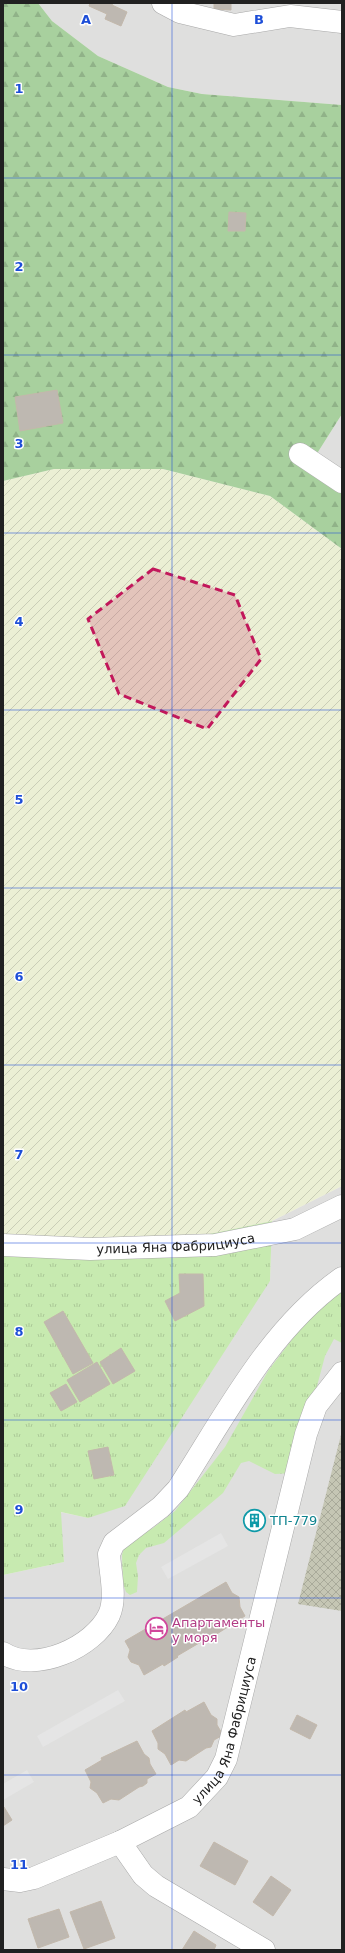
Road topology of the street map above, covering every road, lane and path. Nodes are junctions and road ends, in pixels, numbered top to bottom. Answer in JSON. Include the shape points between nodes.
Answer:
{"nodes":[{"id":1,"x":162,"y":3,"type":"edge"},
{"id":2,"x":342,"y":22,"type":"edge"},
{"id":3,"x":300,"y":454,"type":"dead end"},
{"id":4,"x":342,"y":482,"type":"edge"},
{"id":5,"x":342,"y":1206,"type":"edge"},
{"id":6,"x":3,"y":1245,"type":"edge"},
{"id":7,"x":342,"y":1278,"type":"edge"},
{"id":8,"x":342,"y":1373,"type":"edge"},
{"id":9,"x":3,"y":1653,"type":"edge"},
{"id":10,"x":120,"y":1842,"type":"junction"},
{"id":11,"x":3,"y":1879,"type":"edge"},
{"id":12,"x":264,"y":1950,"type":"edge"}],
"edges":[{"from":1,"to":2,"type":"street","via":[[180,12],[234,25],[290,16]]},
{"from":3,"to":4,"type":"street"},
{"from":5,"to":6,"type":"street","name":"улица Яна Фабрициуса","via":[[295,1229],[215,1245],[90,1249]]},
{"from":7,"to":9,"type":"street","via":[[304,1308],[268,1348],[178,1489],[161,1507],[114,1543],[109,1554],[112,1602],[102,1627],[78,1647],[52,1658],[30,1660]]},
{"from":8,"to":10,"type":"street","name":"улица Яна Фабрициуса","via":[[316,1406],[306,1434],[227,1752],[220,1771],[204,1793],[189,1807]]},
{"from":10,"to":11,"type":"street","name":"улица Яна Фабрициуса","via":[[34,1878],[20,1881]]},
{"from":10,"to":12,"type":"street","via":[[143,1875],[156,1886]]}]}
